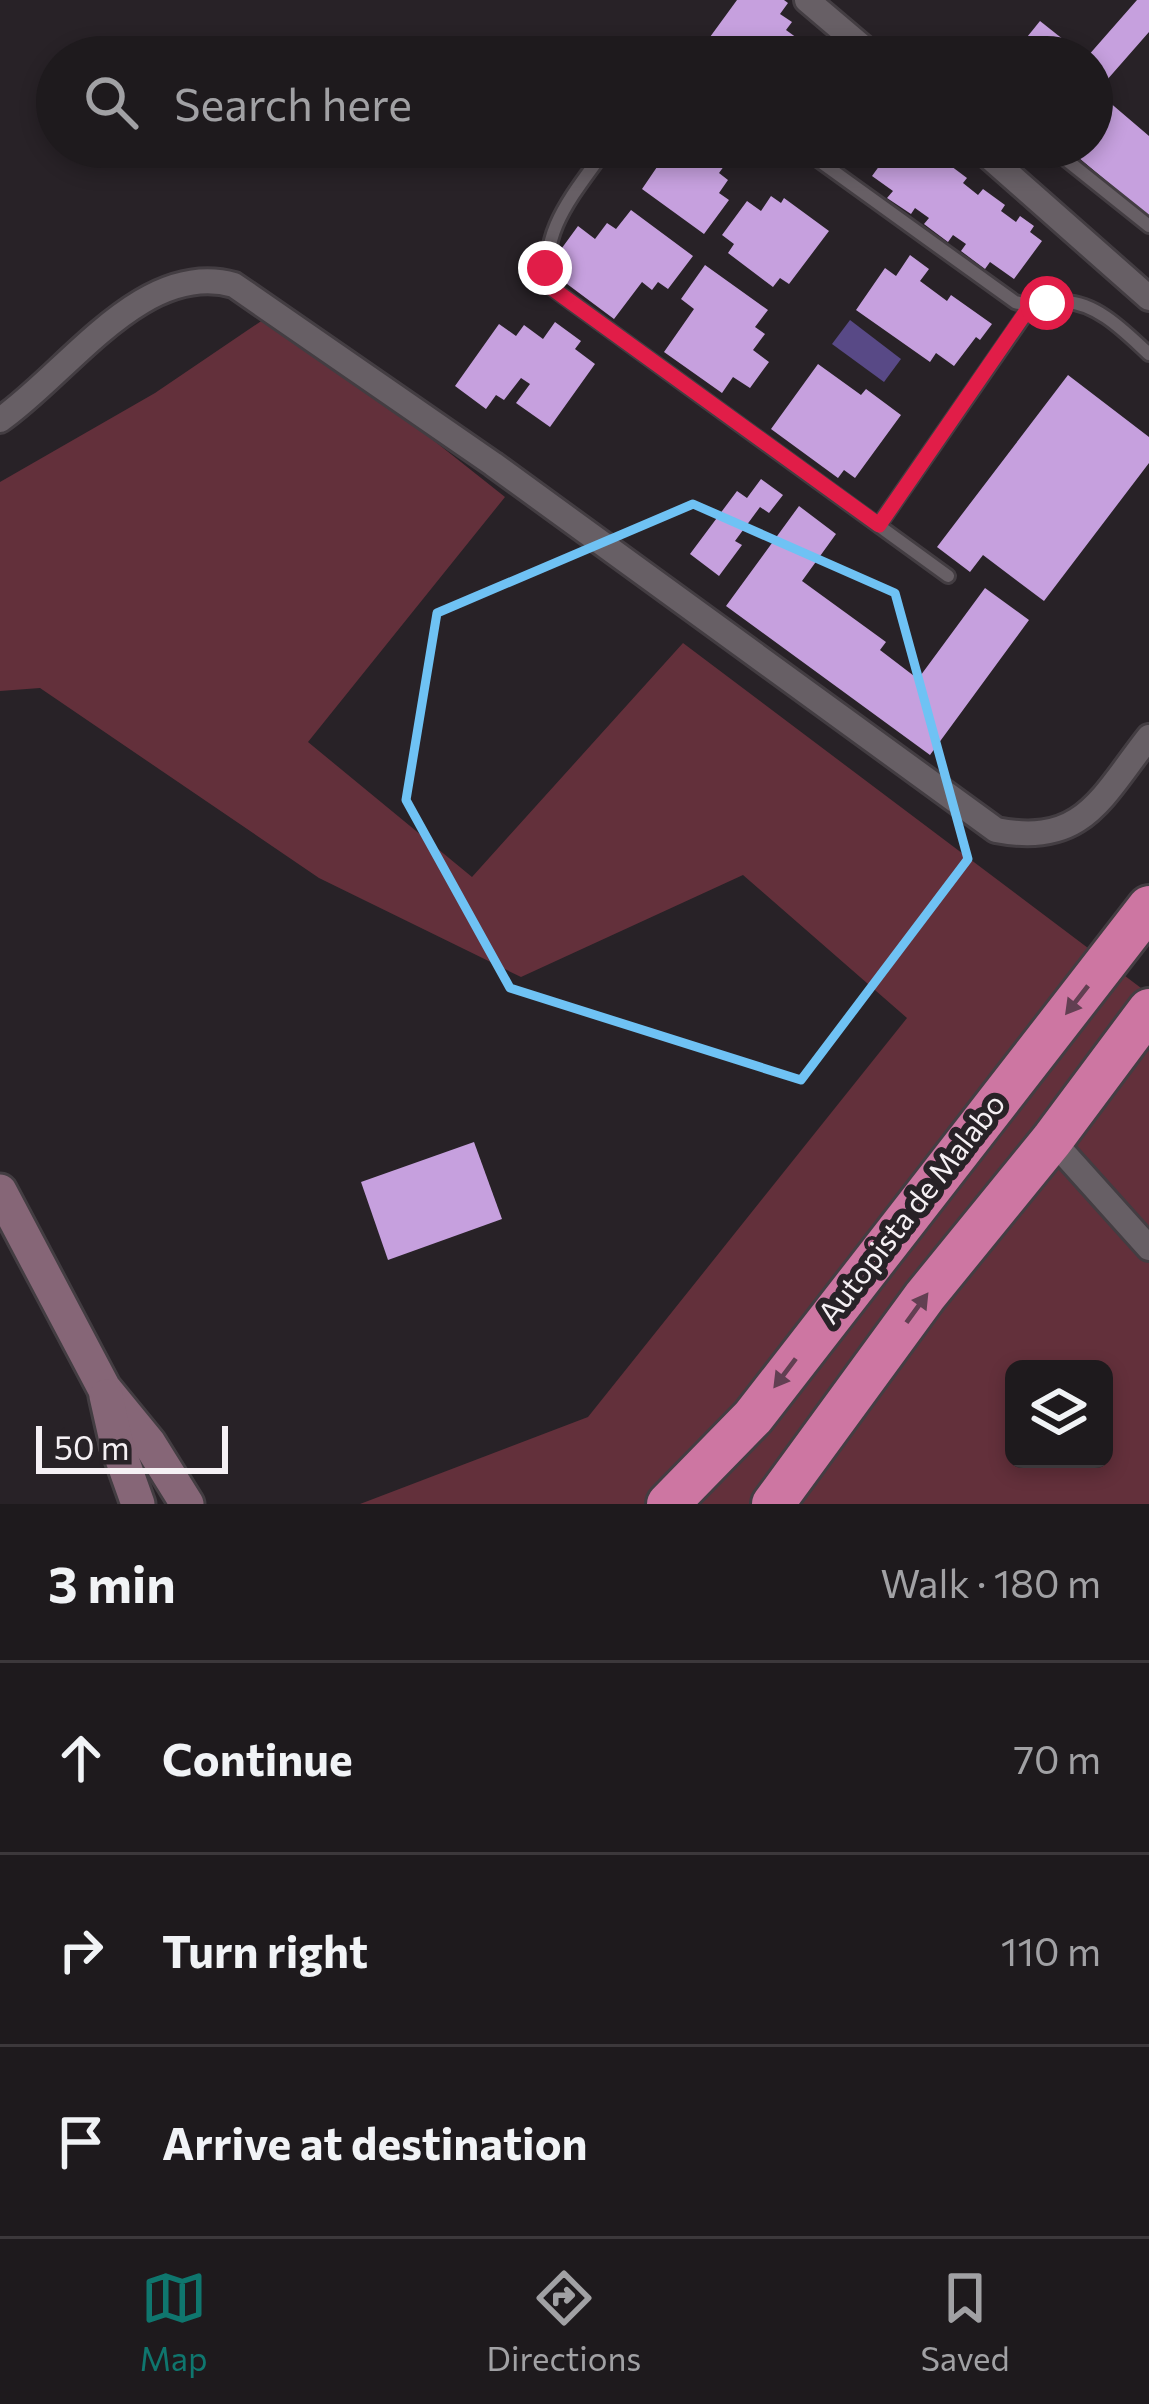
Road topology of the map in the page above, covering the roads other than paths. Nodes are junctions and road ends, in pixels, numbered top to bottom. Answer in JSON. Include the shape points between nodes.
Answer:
{"nodes":[{"id":1,"x":807,"y":0,"type":"edge"},
{"id":2,"x":849,"y":36,"type":"edge"},
{"id":3,"x":593,"y":168,"type":"edge"},
{"id":4,"x":829,"y":168,"type":"edge"},
{"id":5,"x":1002,"y":168,"type":"edge"},
{"id":6,"x":1076,"y":168,"type":"edge"},
{"id":7,"x":1149,"y":226,"type":"edge"},
{"id":8,"x":1149,"y":298,"type":"edge"},
{"id":9,"x":1030,"y":306,"type":"junction"},
{"id":10,"x":1149,"y":354,"type":"edge"},
{"id":11,"x":0,"y":420,"type":"edge"},
{"id":12,"x":879,"y":525,"type":"junction"},
{"id":13,"x":948,"y":576,"type":"dead end"},
{"id":14,"x":1149,"y":737,"type":"edge"},
{"id":15,"x":1149,"y":907,"type":"edge"},
{"id":16,"x":1149,"y":1010,"type":"edge"},
{"id":17,"x":1052,"y":1140,"type":"junction"},
{"id":18,"x":0,"y":1191,"type":"edge"},
{"id":19,"x":1149,"y":1248,"type":"edge"},
{"id":20,"x":104,"y":1388,"type":"junction"},
{"id":21,"x":138,"y":1504,"type":"edge"},
{"id":22,"x":187,"y":1504,"type":"edge"},
{"id":23,"x":668,"y":1504,"type":"edge"},
{"id":24,"x":773,"y":1504,"type":"edge"}],
"edges":[{"from":1,"to":2,"type":"street"},
{"from":3,"to":12,"type":"lane","via":[[549,236],[545,268],[553,289]]},
{"from":4,"to":9,"type":"lane"},
{"from":5,"to":8,"type":"street"},
{"from":6,"to":7,"type":"lane"},
{"from":9,"to":10,"type":"lane","via":[[1086,305]]},
{"from":9,"to":12,"type":"lane"},
{"from":11,"to":14,"type":"street","via":[[133,306],[209,278],[234,285],[493,464],[996,830],[1031,837],[1058,831],[1090,811]]},
{"from":12,"to":13,"type":"lane"},
{"from":15,"to":23,"type":"highway","name":"Autopista de Malabo","one_way":true,"via":[[753,1417]]},
{"from":16,"to":17,"type":"highway"},
{"from":17,"to":19,"type":"street"},
{"from":24,"to":17,"type":"highway","one_way":true},
{"from":18,"to":20,"type":"street"},
{"from":20,"to":21,"type":"street"},
{"from":20,"to":22,"type":"street"}]}
